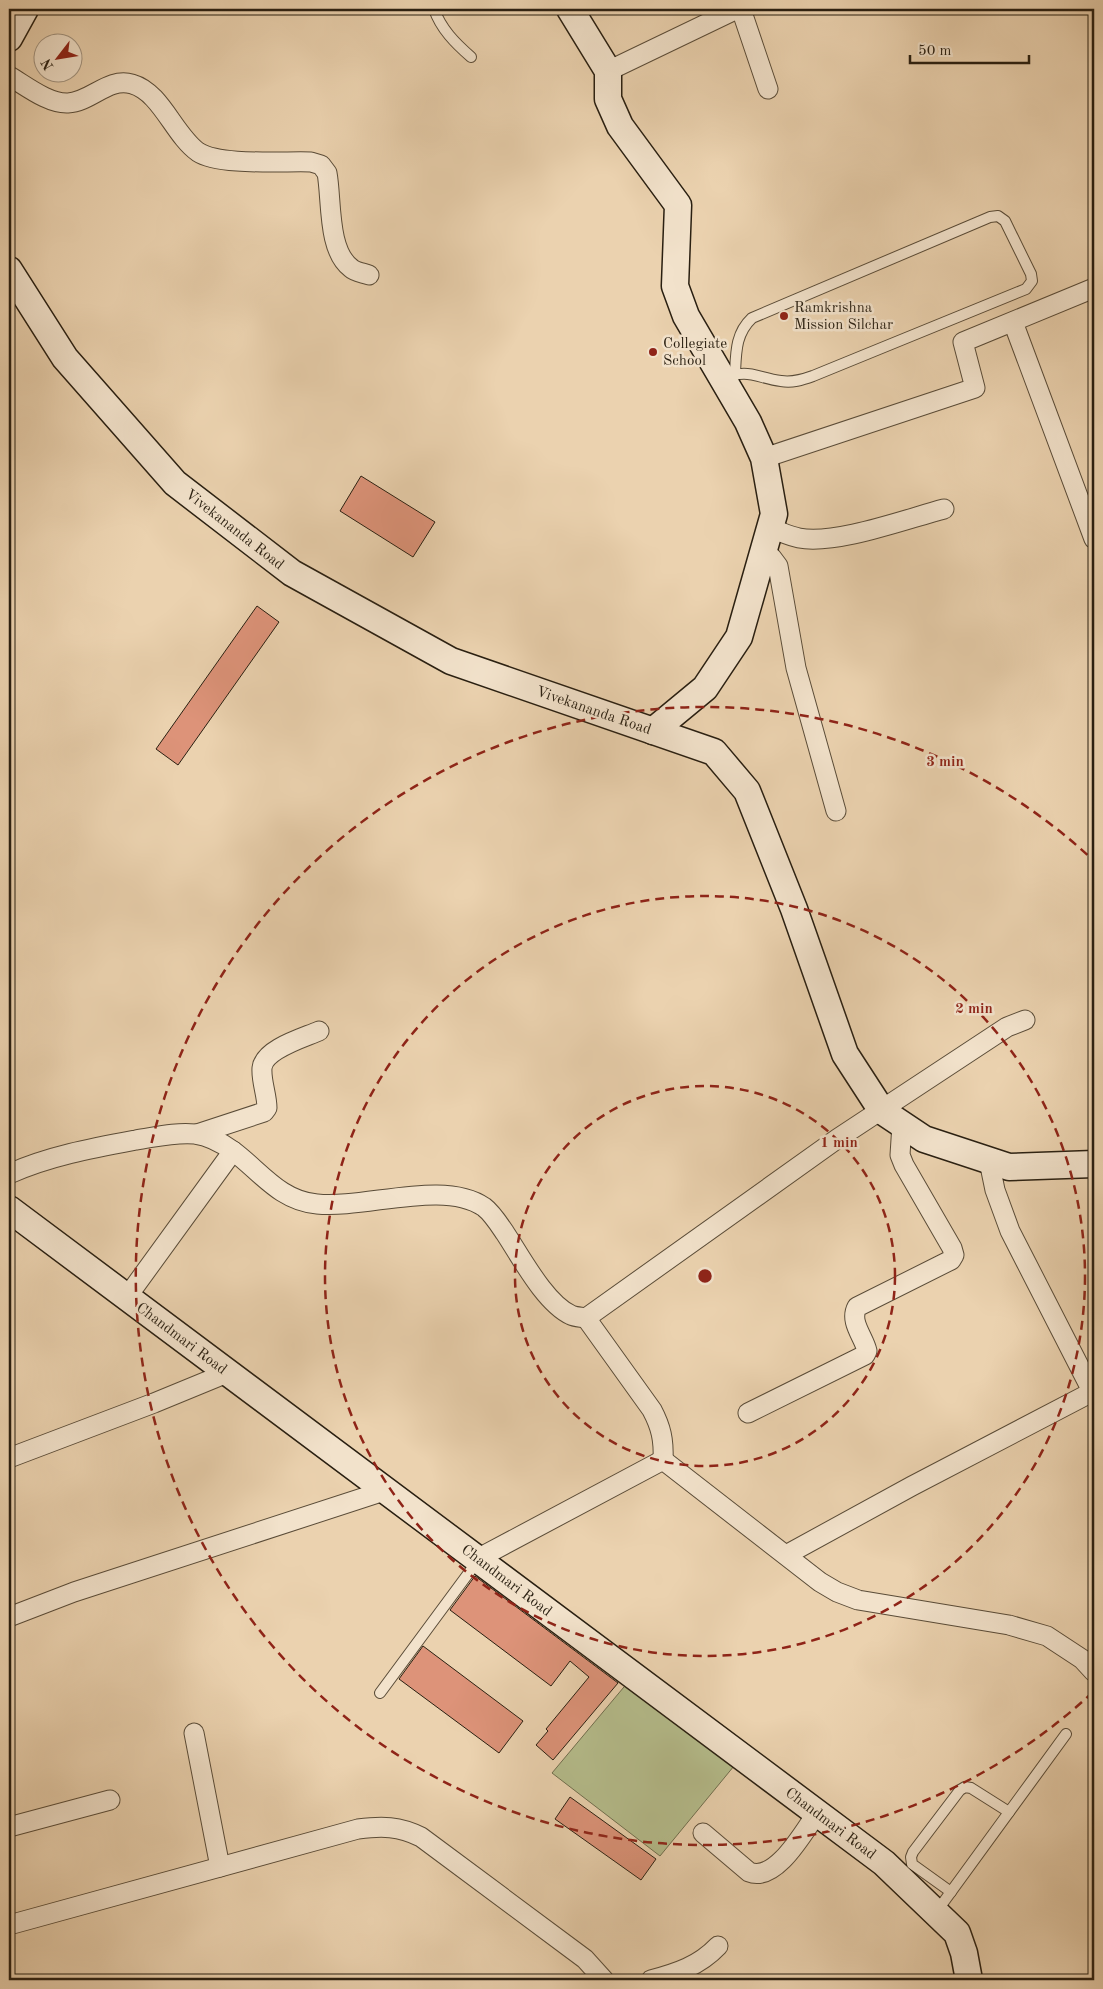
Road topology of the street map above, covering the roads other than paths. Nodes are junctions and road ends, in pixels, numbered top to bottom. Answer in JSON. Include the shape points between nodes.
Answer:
{"nodes":[{"id":1,"x":25,"y":9,"type":"edge"},
{"id":2,"x":434,"y":9,"type":"edge"},
{"id":3,"x":570,"y":9,"type":"edge"},
{"id":4,"x":736,"y":9,"type":"edge"},
{"id":5,"x":741,"y":9,"type":"edge"},
{"id":6,"x":9,"y":38,"type":"edge"},
{"id":7,"x":471,"y":57,"type":"dead end"},
{"id":8,"x":608,"y":71,"type":"junction"},
{"id":9,"x":9,"y":76,"type":"edge"},
{"id":10,"x":768,"y":89,"type":"dead end"},
{"id":11,"x":9,"y":270,"type":"edge"},
{"id":12,"x":369,"y":275,"type":"dead end"},
{"id":13,"x":1094,"y":288,"type":"edge"},
{"id":14,"x":1013,"y":322,"type":"junction"},
{"id":15,"x":729,"y":376,"type":"junction"},
{"id":16,"x":764,"y":458,"type":"junction"},
{"id":17,"x":944,"y":509,"type":"dead end"},
{"id":18,"x":1094,"y":539,"type":"edge"},
{"id":19,"x":766,"y":540,"type":"junction"},
{"id":20,"x":653,"y":731,"type":"junction"},
{"id":21,"x":836,"y":811,"type":"dead end"},
{"id":22,"x":1025,"y":1020,"type":"dead end"},
{"id":23,"x":319,"y":1031,"type":"dead end"},
{"id":24,"x":892,"y":1118,"type":"junction"},
{"id":25,"x":198,"y":1134,"type":"junction"},
{"id":26,"x":233,"y":1151,"type":"junction"},
{"id":27,"x":989,"y":1161,"type":"junction"},
{"id":28,"x":1094,"y":1164,"type":"edge"},
{"id":29,"x":9,"y":1174,"type":"edge"},
{"id":30,"x":9,"y":1208,"type":"edge"},
{"id":31,"x":127,"y":1297,"type":"junction"},
{"id":32,"x":586,"y":1318,"type":"junction"},
{"id":33,"x":227,"y":1373,"type":"junction"},
{"id":34,"x":1094,"y":1393,"type":"edge"},
{"id":35,"x":748,"y":1413,"type":"dead end"},
{"id":36,"x":9,"y":1458,"type":"edge"},
{"id":37,"x":663,"y":1460,"type":"junction"},
{"id":38,"x":384,"y":1490,"type":"junction"},
{"id":39,"x":786,"y":1555,"type":"junction"},
{"id":40,"x":480,"y":1558,"type":"junction"},
{"id":41,"x":9,"y":1617,"type":"edge"},
{"id":42,"x":1094,"y":1672,"type":"edge"},
{"id":43,"x":380,"y":1693,"type":"dead end"},
{"id":44,"x":194,"y":1733,"type":"dead end"},
{"id":45,"x":1066,"y":1734,"type":"dead end"},
{"id":46,"x":110,"y":1800,"type":"dead end"},
{"id":47,"x":1009,"y":1812,"type":"junction"},
{"id":48,"x":818,"y":1813,"type":"junction"},
{"id":49,"x":9,"y":1827,"type":"edge"},
{"id":50,"x":703,"y":1832,"type":"dead end"},
{"id":51,"x":220,"y":1867,"type":"junction"},
{"id":52,"x":944,"y":1902,"type":"junction"},
{"id":53,"x":9,"y":1925,"type":"edge"},
{"id":54,"x":718,"y":1946,"type":"dead end"},
{"id":55,"x":604,"y":1980,"type":"edge"},
{"id":56,"x":651,"y":1980,"type":"edge"},
{"id":57,"x":969,"y":1980,"type":"edge"}],
"edges":[{"from":1,"to":6,"type":"street"},
{"from":2,"to":7,"type":"lane","via":[[438,21]]},
{"from":3,"to":8,"type":"street"},
{"from":4,"to":8,"type":"street"},
{"from":5,"to":10,"type":"street"},
{"from":8,"to":15,"type":"street","via":[[608,99],[620,126],[678,205],[675,286],[686,316]]},
{"from":9,"to":12,"type":"street","via":[[52,100],[66,103],[81,100],[116,83],[131,84],[145,90],[198,152],[216,159],[321,165],[327,173],[333,234],[342,258],[351,269]]},
{"from":11,"to":20,"type":"street","name":"Vivekananda Road","via":[[65,358],[175,483],[292,573],[451,661]]},
{"from":13,"to":14,"type":"street"},
{"from":14,"to":16,"type":"street","via":[[964,342],[975,388]]},
{"from":14,"to":18,"type":"street"},
{"from":15,"to":15,"type":"lane","via":[[747,372],[783,382],[813,376],[1026,289],[1032,281],[1031,274],[1005,221],[998,216],[990,217],[752,318],[742,328]]},
{"from":15,"to":16,"type":"street"},
{"from":16,"to":19,"type":"street","via":[[774,514]]},
{"from":17,"to":19,"type":"street","via":[[847,535]]},
{"from":19,"to":20,"type":"street","via":[[739,637],[706,688]]},
{"from":19,"to":21,"type":"street","via":[[778,566],[796,668]]},
{"from":20,"to":24,"type":"street","name":"Vivekananda Road","via":[[714,752],[747,791],[794,909],[845,1054]]},
{"from":22,"to":24,"type":"street","via":[[1007,1027]]},
{"from":23,"to":25,"type":"street","via":[[273,1051],[264,1060],[262,1069],[267,1103],[264,1112]]},
{"from":24,"to":27,"type":"street","name":"Vivekananda Road","via":[[924,1139]]},
{"from":24,"to":32,"type":"street","via":[[837,1139]]},
{"from":24,"to":35,"type":"street","via":[[902,1160],[954,1254],[951,1260],[857,1307],[854,1320],[868,1351],[865,1355]]},
{"from":25,"to":26,"type":"street"},
{"from":25,"to":29,"type":"street","via":[[177,1133],[103,1146],[34,1162]]},
{"from":26,"to":31,"type":"street"},
{"from":26,"to":32,"type":"street","via":[[270,1185],[290,1197],[316,1204],[442,1194],[468,1198],[485,1208],[498,1223],[556,1304],[571,1315]]},
{"from":27,"to":28,"type":"street","name":"Vivekananda Road","via":[[1009,1167]]},
{"from":27,"to":34,"type":"street","via":[[995,1190],[1010,1231]]},
{"from":30,"to":31,"type":"street","name":"Chandmari Road"},
{"from":31,"to":33,"type":"street","name":"Chandmari Road"},
{"from":32,"to":37,"type":"street","via":[[661,1426]]},
{"from":33,"to":36,"type":"street"},
{"from":33,"to":38,"type":"street","name":"Chandmari Road"},
{"from":34,"to":39,"type":"street"},
{"from":37,"to":39,"type":"street"},
{"from":37,"to":40,"type":"street"},
{"from":38,"to":40,"type":"street","name":"Chandmari Road"},
{"from":38,"to":41,"type":"street","via":[[74,1592]]},
{"from":39,"to":42,"type":"street","via":[[820,1582],[858,1600],[1009,1625],[1047,1636],[1082,1659]]},
{"from":40,"to":43,"type":"lane"},
{"from":40,"to":48,"type":"street","name":"Chandmari Road"},
{"from":44,"to":51,"type":"street"},
{"from":45,"to":47,"type":"lane"},
{"from":46,"to":49,"type":"street"},
{"from":47,"to":52,"type":"lane"},
{"from":47,"to":52,"type":"lane","via":[[965,1787],[912,1852],[912,1864]]},
{"from":48,"to":50,"type":"street","via":[[784,1858],[764,1874],[749,1872]]},
{"from":48,"to":52,"type":"street","name":"Chandmari Road","via":[[884,1863]]},
{"from":51,"to":53,"type":"street"},
{"from":51,"to":55,"type":"street","via":[[358,1829],[380,1826],[404,1828],[421,1837],[585,1960]]},
{"from":52,"to":57,"type":"street","name":"Chandmari Road","via":[[964,1953]]},
{"from":54,"to":56,"type":"street","via":[[690,1967]]}]}
